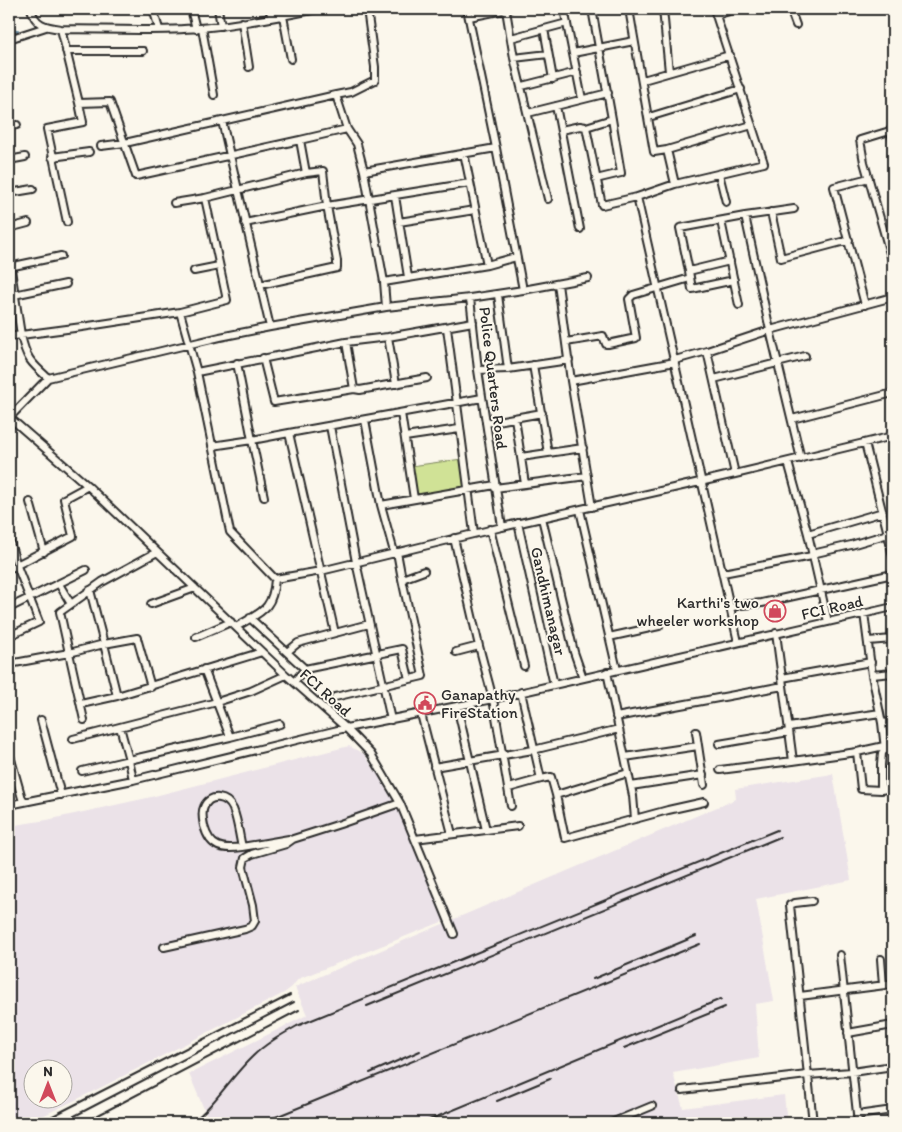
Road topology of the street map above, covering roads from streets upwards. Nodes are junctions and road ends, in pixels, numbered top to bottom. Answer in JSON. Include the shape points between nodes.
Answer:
{"nodes":[{"id":1,"x":31,"y":9,"type":"edge"},
{"id":2,"x":153,"y":9,"type":"edge"},
{"id":3,"x":191,"y":9,"type":"edge"},
{"id":4,"x":218,"y":9,"type":"edge"},
{"id":5,"x":269,"y":9,"type":"edge"},
{"id":6,"x":317,"y":9,"type":"edge"},
{"id":7,"x":367,"y":9,"type":"edge"},
{"id":8,"x":467,"y":9,"type":"edge"},
{"id":9,"x":508,"y":9,"type":"edge"},
{"id":10,"x":564,"y":9,"type":"edge"},
{"id":11,"x":592,"y":9,"type":"edge"},
{"id":12,"x":629,"y":9,"type":"edge"},
{"id":13,"x":663,"y":9,"type":"edge"},
{"id":14,"x":736,"y":9,"type":"edge"},
{"id":15,"x":790,"y":9,"type":"edge"},
{"id":16,"x":715,"y":12,"type":"edge"},
{"id":17,"x":283,"y":16,"type":"junction"},
{"id":18,"x":272,"y":17,"type":"junction"},
{"id":19,"x":468,"y":17,"type":"junction"},
{"id":20,"x":242,"y":22,"type":"junction"},
{"id":21,"x":568,"y":23,"type":"junction"},
{"id":22,"x":796,"y":25,"type":"dead end"},
{"id":23,"x":221,"y":26,"type":"junction"},
{"id":24,"x":46,"y":27,"type":"junction"},
{"id":25,"x":199,"y":28,"type":"junction"},
{"id":26,"x":61,"y":29,"type":"junction"},
{"id":27,"x":159,"y":29,"type":"junction"},
{"id":28,"x":544,"y":29,"type":"junction"},
{"id":29,"x":511,"y":38,"type":"junction"},
{"id":30,"x":9,"y":39,"type":"edge"},
{"id":31,"x":634,"y":41,"type":"junction"},
{"id":32,"x":600,"y":47,"type":"junction"},
{"id":33,"x":66,"y":51,"type":"junction"},
{"id":34,"x":143,"y":51,"type":"dead end"},
{"id":35,"x":573,"y":53,"type":"junction"},
{"id":36,"x":548,"y":54,"type":"junction"},
{"id":37,"x":730,"y":55,"type":"junction"},
{"id":38,"x":290,"y":58,"type":"dead end"},
{"id":39,"x":514,"y":58,"type":"junction"},
{"id":40,"x":249,"y":67,"type":"dead end"},
{"id":41,"x":577,"y":72,"type":"junction"},
{"id":42,"x":669,"y":72,"type":"junction"},
{"id":43,"x":553,"y":79,"type":"junction"},
{"id":44,"x":642,"y":80,"type":"junction"},
{"id":45,"x":522,"y":86,"type":"junction"},
{"id":46,"x":741,"y":89,"type":"junction"},
{"id":47,"x":608,"y":93,"type":"junction"},
{"id":48,"x":214,"y":95,"type":"dead end"},
{"id":49,"x":336,"y":95,"type":"junction"},
{"id":50,"x":582,"y":99,"type":"junction"},
{"id":51,"x":79,"y":103,"type":"junction"},
{"id":52,"x":556,"y":106,"type":"junction"},
{"id":53,"x":528,"y":113,"type":"junction"},
{"id":54,"x":649,"y":117,"type":"junction"},
{"id":55,"x":612,"y":119,"type":"junction"},
{"id":56,"x":222,"y":121,"type":"junction"},
{"id":57,"x":17,"y":124,"type":"dead end"},
{"id":58,"x":752,"y":125,"type":"junction"},
{"id":59,"x":9,"y":126,"type":"edge"},
{"id":60,"x":586,"y":127,"type":"junction"},
{"id":61,"x":347,"y":129,"type":"junction"},
{"id":62,"x":561,"y":130,"type":"junction"},
{"id":63,"x":892,"y":130,"type":"edge"},
{"id":64,"x":300,"y":140,"type":"junction"},
{"id":65,"x":893,"y":140,"type":"edge"},
{"id":66,"x":125,"y":143,"type":"junction"},
{"id":67,"x":101,"y":146,"type":"dead end"},
{"id":68,"x":496,"y":148,"type":"junction"},
{"id":69,"x":667,"y":150,"type":"junction"},
{"id":70,"x":89,"y":152,"type":"dead end"},
{"id":71,"x":464,"y":153,"type":"junction"},
{"id":72,"x":230,"y":154,"type":"junction"},
{"id":73,"x":25,"y":157,"type":"dead end"},
{"id":74,"x":52,"y":157,"type":"junction"},
{"id":75,"x":9,"y":160,"type":"edge"},
{"id":76,"x":364,"y":171,"type":"junction"},
{"id":77,"x":306,"y":173,"type":"junction"},
{"id":78,"x":719,"y":174,"type":"junction"},
{"id":79,"x":868,"y":178,"type":"junction"},
{"id":80,"x":596,"y":179,"type":"junction"},
{"id":81,"x":470,"y":183,"type":"junction"},
{"id":82,"x":676,"y":184,"type":"junction"},
{"id":83,"x":33,"y":189,"type":"dead end"},
{"id":84,"x":239,"y":190,"type":"junction"},
{"id":85,"x":9,"y":194,"type":"edge"},
{"id":86,"x":395,"y":196,"type":"junction"},
{"id":87,"x":637,"y":197,"type":"junction"},
{"id":88,"x":205,"y":198,"type":"junction"},
{"id":89,"x":548,"y":198,"type":"dead end"},
{"id":90,"x":368,"y":200,"type":"junction"},
{"id":91,"x":726,"y":202,"type":"dead end"},
{"id":92,"x":174,"y":203,"type":"dead end"},
{"id":93,"x":328,"y":206,"type":"junction"},
{"id":94,"x":794,"y":209,"type":"dead end"},
{"id":95,"x":475,"y":210,"type":"junction"},
{"id":96,"x":771,"y":212,"type":"junction"},
{"id":97,"x":745,"y":216,"type":"junction"},
{"id":98,"x":721,"y":221,"type":"junction"},
{"id":99,"x":67,"y":222,"type":"dead end"},
{"id":100,"x":399,"y":222,"type":"junction"},
{"id":101,"x":28,"y":223,"type":"dead end"},
{"id":102,"x":245,"y":224,"type":"junction"},
{"id":103,"x":9,"y":228,"type":"edge"},
{"id":104,"x":580,"y":229,"type":"dead end"},
{"id":105,"x":849,"y":240,"type":"junction"},
{"id":106,"x":61,"y":256,"type":"dead end"},
{"id":107,"x":9,"y":257,"type":"edge"},
{"id":108,"x":516,"y":258,"type":"junction"},
{"id":109,"x":730,"y":261,"type":"junction"},
{"id":110,"x":893,"y":264,"type":"edge"},
{"id":111,"x":487,"y":265,"type":"junction"},
{"id":112,"x":220,"y":266,"type":"junction"},
{"id":113,"x":10,"y":267,"type":"edge"},
{"id":114,"x":194,"y":271,"type":"dead end"},
{"id":115,"x":690,"y":274,"type":"junction"},
{"id":116,"x":408,"y":277,"type":"junction"},
{"id":117,"x":588,"y":278,"type":"dead end"},
{"id":118,"x":734,"y":280,"type":"junction"},
{"id":119,"x":384,"y":282,"type":"junction"},
{"id":120,"x":66,"y":284,"type":"dead end"},
{"id":121,"x":558,"y":284,"type":"junction"},
{"id":122,"x":260,"y":285,"type":"junction"},
{"id":123,"x":659,"y":288,"type":"junction"},
{"id":124,"x":523,"y":290,"type":"junction"},
{"id":125,"x":498,"y":295,"type":"junction"},
{"id":126,"x":12,"y":296,"type":"edge"},
{"id":127,"x":893,"y":297,"type":"edge"},
{"id":128,"x":470,"y":298,"type":"junction"},
{"id":129,"x":739,"y":305,"type":"dead end"},
{"id":130,"x":865,"y":305,"type":"junction"},
{"id":131,"x":386,"y":308,"type":"junction"},
{"id":132,"x":180,"y":312,"type":"junction"},
{"id":133,"x":473,"y":322,"type":"junction"},
{"id":134,"x":270,"y":326,"type":"junction"},
{"id":135,"x":447,"y":328,"type":"junction"},
{"id":136,"x":770,"y":330,"type":"junction"},
{"id":137,"x":20,"y":335,"type":"junction"},
{"id":138,"x":9,"y":337,"type":"edge"},
{"id":139,"x":388,"y":337,"type":"junction"},
{"id":140,"x":346,"y":342,"type":"junction"},
{"id":141,"x":566,"y":342,"type":"junction"},
{"id":142,"x":188,"y":343,"type":"junction"},
{"id":143,"x":707,"y":351,"type":"junction"},
{"id":144,"x":805,"y":356,"type":"dead end"},
{"id":145,"x":264,"y":358,"type":"junction"},
{"id":146,"x":569,"y":360,"type":"junction"},
{"id":147,"x":674,"y":361,"type":"junction"},
{"id":148,"x":778,"y":362,"type":"junction"},
{"id":149,"x":237,"y":363,"type":"junction"},
{"id":150,"x":534,"y":365,"type":"junction"},
{"id":151,"x":508,"y":369,"type":"junction"},
{"id":152,"x":478,"y":370,"type":"junction"},
{"id":153,"x":197,"y":372,"type":"junction"},
{"id":154,"x":48,"y":378,"type":"junction"},
{"id":155,"x":427,"y":378,"type":"dead end"},
{"id":156,"x":714,"y":379,"type":"junction"},
{"id":157,"x":572,"y":382,"type":"junction"},
{"id":158,"x":396,"y":384,"type":"junction"},
{"id":159,"x":354,"y":389,"type":"junction"},
{"id":160,"x":893,"y":393,"type":"edge"},
{"id":161,"x":482,"y":398,"type":"junction"},
{"id":162,"x":456,"y":403,"type":"junction"},
{"id":163,"x":401,"y":413,"type":"junction"},
{"id":164,"x":542,"y":413,"type":"junction"},
{"id":165,"x":9,"y":418,"type":"edge"},
{"id":166,"x":515,"y":418,"type":"junction"},
{"id":167,"x":792,"y":419,"type":"junction"},
{"id":168,"x":365,"y":420,"type":"junction"},
{"id":169,"x":486,"y":423,"type":"junction"},
{"id":170,"x":330,"y":426,"type":"junction"},
{"id":171,"x":459,"y":429,"type":"junction"},
{"id":172,"x":289,"y":433,"type":"junction"},
{"id":173,"x":893,"y":436,"type":"edge"},
{"id":174,"x":405,"y":437,"type":"junction"},
{"id":175,"x":252,"y":440,"type":"junction"},
{"id":176,"x":866,"y":443,"type":"junction"},
{"id":177,"x":212,"y":446,"type":"junction"},
{"id":178,"x":583,"y":448,"type":"junction"},
{"id":179,"x":548,"y":453,"type":"junction"},
{"id":180,"x":521,"y":457,"type":"junction"},
{"id":181,"x":802,"y":458,"type":"junction"},
{"id":182,"x":788,"y":462,"type":"junction"},
{"id":183,"x":735,"y":474,"type":"junction"},
{"id":184,"x":587,"y":476,"type":"junction"},
{"id":185,"x":702,"y":482,"type":"junction"},
{"id":186,"x":525,"y":484,"type":"junction"},
{"id":187,"x":88,"y":486,"type":"junction"},
{"id":188,"x":495,"y":487,"type":"junction"},
{"id":189,"x":467,"y":490,"type":"junction"},
{"id":190,"x":264,"y":497,"type":"dead end"},
{"id":191,"x":414,"y":499,"type":"junction"},
{"id":192,"x":30,"y":502,"type":"dead end"},
{"id":193,"x":381,"y":505,"type":"junction"},
{"id":194,"x":592,"y":507,"type":"junction"},
{"id":195,"x":580,"y":510,"type":"junction"},
{"id":196,"x":883,"y":512,"type":"junction"},
{"id":197,"x":542,"y":518,"type":"junction"},
{"id":198,"x":518,"y":523,"type":"junction"},
{"id":199,"x":502,"y":527,"type":"junction"},
{"id":200,"x":490,"y":529,"type":"junction"},
{"id":201,"x":474,"y":533,"type":"junction"},
{"id":202,"x":808,"y":534,"type":"junction"},
{"id":203,"x":888,"y":534,"type":"junction"},
{"id":204,"x":454,"y":538,"type":"junction"},
{"id":205,"x":9,"y":539,"type":"edge"},
{"id":206,"x":44,"y":552,"type":"junction"},
{"id":207,"x":157,"y":552,"type":"junction"},
{"id":208,"x":396,"y":552,"type":"junction"},
{"id":209,"x":812,"y":555,"type":"junction"},
{"id":210,"x":893,"y":555,"type":"edge"},
{"id":211,"x":356,"y":562,"type":"junction"},
{"id":212,"x":17,"y":566,"type":"junction"},
{"id":213,"x":9,"y":569,"type":"edge"},
{"id":214,"x":86,"y":570,"type":"dead end"},
{"id":215,"x":321,"y":571,"type":"junction"},
{"id":216,"x":424,"y":571,"type":"dead end"},
{"id":217,"x":723,"y":573,"type":"junction"},
{"id":218,"x":893,"y":574,"type":"edge"},
{"id":219,"x":275,"y":580,"type":"junction"},
{"id":220,"x":402,"y":580,"type":"junction"},
{"id":221,"x":59,"y":584,"type":"junction"},
{"id":222,"x":195,"y":588,"type":"junction"},
{"id":223,"x":90,"y":590,"type":"junction"},
{"id":224,"x":820,"y":590,"type":"junction"},
{"id":225,"x":31,"y":598,"type":"junction"},
{"id":226,"x":70,"y":604,"type":"junction"},
{"id":227,"x":151,"y":604,"type":"dead end"},
{"id":228,"x":893,"y":607,"type":"edge"},
{"id":229,"x":9,"y":608,"type":"edge"},
{"id":230,"x":731,"y":608,"type":"junction"},
{"id":231,"x":864,"y":613,"type":"junction"},
{"id":232,"x":250,"y":618,"type":"junction"},
{"id":233,"x":828,"y":622,"type":"junction"},
{"id":234,"x":369,"y":624,"type":"junction"},
{"id":235,"x":233,"y":625,"type":"junction"},
{"id":236,"x":659,"y":626,"type":"dead end"},
{"id":237,"x":335,"y":633,"type":"junction"},
{"id":238,"x":776,"y":633,"type":"junction"},
{"id":239,"x":9,"y":636,"type":"edge"},
{"id":240,"x":196,"y":637,"type":"dead end"},
{"id":241,"x":609,"y":637,"type":"junction"},
{"id":242,"x":893,"y":639,"type":"edge"},
{"id":243,"x":868,"y":641,"type":"junction"},
{"id":244,"x":738,"y":642,"type":"junction"},
{"id":245,"x":104,"y":644,"type":"junction"},
{"id":246,"x":479,"y":646,"type":"junction"},
{"id":247,"x":262,"y":652,"type":"junction"},
{"id":248,"x":288,"y":652,"type":"junction"},
{"id":249,"x":456,"y":652,"type":"dead end"},
{"id":250,"x":69,"y":653,"type":"junction"},
{"id":251,"x":376,"y":655,"type":"junction"},
{"id":252,"x":870,"y":662,"type":"junction"},
{"id":253,"x":9,"y":664,"type":"edge"},
{"id":254,"x":524,"y":666,"type":"dead end"},
{"id":255,"x":204,"y":669,"type":"junction"},
{"id":256,"x":305,"y":670,"type":"junction"},
{"id":257,"x":617,"y":670,"type":"junction"},
{"id":258,"x":607,"y":672,"type":"junction"},
{"id":259,"x":893,"y":673,"type":"edge"},
{"id":260,"x":286,"y":675,"type":"junction"},
{"id":261,"x":872,"y":675,"type":"junction"},
{"id":262,"x":582,"y":678,"type":"junction"},
{"id":263,"x":782,"y":678,"type":"junction"},
{"id":264,"x":410,"y":679,"type":"junction"},
{"id":265,"x":294,"y":682,"type":"junction"},
{"id":266,"x":383,"y":684,"type":"junction"},
{"id":267,"x":554,"y":685,"type":"junction"},
{"id":268,"x":783,"y":686,"type":"junction"},
{"id":269,"x":150,"y":687,"type":"junction"},
{"id":270,"x":521,"y":692,"type":"junction"},
{"id":271,"x":117,"y":696,"type":"junction"},
{"id":272,"x":335,"y":697,"type":"dead end"},
{"id":273,"x":493,"y":699,"type":"junction"},
{"id":274,"x":217,"y":702,"type":"junction"},
{"id":275,"x":81,"y":704,"type":"junction"},
{"id":276,"x":457,"y":706,"type":"junction"},
{"id":277,"x":880,"y":713,"type":"junction"},
{"id":278,"x":421,"y":714,"type":"junction"},
{"id":279,"x":616,"y":717,"type":"junction"},
{"id":280,"x":41,"y":720,"type":"dead end"},
{"id":281,"x":84,"y":720,"type":"dead end"},
{"id":282,"x":391,"y":720,"type":"junction"},
{"id":283,"x":893,"y":722,"type":"edge"},
{"id":284,"x":882,"y":723,"type":"junction"},
{"id":285,"x":280,"y":724,"type":"dead end"},
{"id":286,"x":120,"y":727,"type":"junction"},
{"id":287,"x":346,"y":728,"type":"junction"},
{"id":288,"x":619,"y":729,"type":"junction"},
{"id":289,"x":789,"y":730,"type":"junction"},
{"id":290,"x":696,"y":732,"type":"dead end"},
{"id":291,"x":230,"y":737,"type":"junction"},
{"id":292,"x":73,"y":739,"type":"dead end"},
{"id":293,"x":719,"y":744,"type":"dead end"},
{"id":294,"x":698,"y":746,"type":"junction"},
{"id":295,"x":884,"y":747,"type":"junction"},
{"id":296,"x":893,"y":748,"type":"edge"},
{"id":297,"x":534,"y":750,"type":"junction"},
{"id":298,"x":9,"y":752,"type":"edge"},
{"id":299,"x":857,"y":752,"type":"junction"},
{"id":300,"x":502,"y":756,"type":"junction"},
{"id":301,"x":625,"y":757,"type":"junction"},
{"id":302,"x":129,"y":760,"type":"junction"},
{"id":303,"x":469,"y":761,"type":"junction"},
{"id":304,"x":793,"y":761,"type":"junction"},
{"id":305,"x":434,"y":767,"type":"junction"},
{"id":306,"x":720,"y":770,"type":"dead end"},
{"id":307,"x":82,"y":771,"type":"dead end"},
{"id":308,"x":628,"y":773,"type":"junction"},
{"id":309,"x":703,"y":775,"type":"junction"},
{"id":310,"x":541,"y":779,"type":"junction"},
{"id":311,"x":132,"y":780,"type":"junction"},
{"id":312,"x":704,"y":785,"type":"dead end"},
{"id":313,"x":631,"y":786,"type":"junction"},
{"id":314,"x":508,"y":788,"type":"junction"},
{"id":315,"x":893,"y":788,"type":"edge"},
{"id":316,"x":881,"y":790,"type":"junction"},
{"id":317,"x":61,"y":795,"type":"junction"},
{"id":318,"x":556,"y":795,"type":"junction"},
{"id":319,"x":23,"y":802,"type":"junction"},
{"id":320,"x":704,"y":802,"type":"dead end"},
{"id":321,"x":400,"y":803,"type":"junction"},
{"id":322,"x":9,"y":805,"type":"edge"},
{"id":323,"x":511,"y":806,"type":"dead end"},
{"id":324,"x":635,"y":819,"type":"junction"},
{"id":325,"x":518,"y":826,"type":"dead end"},
{"id":326,"x":486,"y":830,"type":"junction"},
{"id":327,"x":452,"y":834,"type":"junction"},
{"id":328,"x":293,"y":839,"type":"junction"},
{"id":329,"x":415,"y":839,"type":"junction"},
{"id":330,"x":242,"y":847,"type":"junction"},
{"id":331,"x":812,"y":901,"type":"dead end"},
{"id":332,"x":454,"y":934,"type":"dead end"},
{"id":333,"x":164,"y":947,"type":"dead end"},
{"id":334,"x":840,"y":954,"type":"dead end"},
{"id":335,"x":881,"y":959,"type":"dead end"},
{"id":336,"x":893,"y":984,"type":"edge"},
{"id":337,"x":883,"y":985,"type":"junction"},
{"id":338,"x":843,"y":991,"type":"junction"},
{"id":339,"x":800,"y":996,"type":"junction"},
{"id":340,"x":893,"y":1026,"type":"edge"},
{"id":341,"x":848,"y":1033,"type":"junction"},
{"id":342,"x":893,"y":1066,"type":"edge"},
{"id":343,"x":852,"y":1072,"type":"junction"},
{"id":344,"x":807,"y":1075,"type":"junction"},
{"id":345,"x":682,"y":1090,"type":"dead end"},
{"id":346,"x":652,"y":1106,"type":"dead end"},
{"id":347,"x":893,"y":1110,"type":"edge"},
{"id":348,"x":857,"y":1115,"type":"junction"},
{"id":349,"x":611,"y":1123,"type":"edge"},
{"id":350,"x":813,"y":1123,"type":"edge"},
{"id":351,"x":858,"y":1123,"type":"edge"}],
"edges":[{"from":1,"to":24,"type":"street","via":[[38,24]]},
{"from":2,"to":27,"type":"street"},
{"from":3,"to":25,"type":"street"},
{"from":4,"to":23,"type":"street"},
{"from":5,"to":18,"type":"street"},
{"from":6,"to":17,"type":"street"},
{"from":7,"to":49,"type":"street","via":[[375,80],[351,92]]},
{"from":8,"to":19,"type":"street"},
{"from":9,"to":19,"type":"street"},
{"from":9,"to":29,"type":"street"},
{"from":10,"to":21,"type":"street"},
{"from":11,"to":32,"type":"street"},
{"from":12,"to":31,"type":"street"},
{"from":13,"to":42,"type":"street"},
{"from":14,"to":16,"type":"street"},
{"from":15,"to":22,"type":"street"},
{"from":16,"to":37,"type":"street"},
{"from":17,"to":18,"type":"street"},
{"from":17,"to":38,"type":"street"},
{"from":18,"to":20,"type":"street"},
{"from":19,"to":68,"type":"street"},
{"from":20,"to":23,"type":"street"},
{"from":20,"to":40,"type":"street"},
{"from":21,"to":28,"type":"street"},
{"from":21,"to":35,"type":"street"},
{"from":23,"to":25,"type":"street"},
{"from":24,"to":26,"type":"street"},
{"from":24,"to":30,"type":"street"},
{"from":25,"to":27,"type":"street"},
{"from":25,"to":48,"type":"street"},
{"from":26,"to":27,"type":"street"},
{"from":26,"to":33,"type":"street"},
{"from":28,"to":29,"type":"street"},
{"from":28,"to":36,"type":"street"},
{"from":29,"to":39,"type":"street"},
{"from":31,"to":32,"type":"street"},
{"from":31,"to":44,"type":"street"},
{"from":32,"to":35,"type":"street"},
{"from":32,"to":47,"type":"street"},
{"from":33,"to":34,"type":"street"},
{"from":33,"to":51,"type":"street"},
{"from":35,"to":41,"type":"street"},
{"from":36,"to":39,"type":"street"},
{"from":36,"to":43,"type":"street"},
{"from":37,"to":42,"type":"street"},
{"from":37,"to":46,"type":"street"},
{"from":39,"to":45,"type":"street"},
{"from":41,"to":43,"type":"street"},
{"from":41,"to":50,"type":"street"},
{"from":42,"to":44,"type":"street"},
{"from":43,"to":45,"type":"street"},
{"from":44,"to":54,"type":"street"},
{"from":45,"to":53,"type":"street"},
{"from":46,"to":54,"type":"street"},
{"from":46,"to":58,"type":"street"},
{"from":47,"to":50,"type":"street"},
{"from":47,"to":55,"type":"street"},
{"from":49,"to":56,"type":"street"},
{"from":49,"to":61,"type":"street"},
{"from":50,"to":52,"type":"street"},
{"from":51,"to":66,"type":"street","via":[[110,102]]},
{"from":51,"to":74,"type":"street","via":[[83,122],[47,129]]},
{"from":52,"to":53,"type":"street"},
{"from":52,"to":62,"type":"street"},
{"from":53,"to":89,"type":"street"},
{"from":54,"to":69,"type":"street","via":[[654,152]]},
{"from":55,"to":60,"type":"street"},
{"from":55,"to":80,"type":"street","via":[[621,173]]},
{"from":56,"to":66,"type":"street"},
{"from":56,"to":72,"type":"street"},
{"from":57,"to":59,"type":"street"},
{"from":58,"to":69,"type":"street"},
{"from":58,"to":78,"type":"street","via":[[764,163]]},
{"from":60,"to":62,"type":"street"},
{"from":60,"to":80,"type":"street"},
{"from":61,"to":64,"type":"street"},
{"from":61,"to":76,"type":"street","via":[[357,144]]},
{"from":62,"to":104,"type":"street"},
{"from":63,"to":65,"type":"street"},
{"from":63,"to":79,"type":"street","via":[[860,140]]},
{"from":64,"to":72,"type":"street"},
{"from":64,"to":77,"type":"street"},
{"from":66,"to":67,"type":"street"},
{"from":66,"to":72,"type":"street","via":[[136,176]]},
{"from":68,"to":71,"type":"street"},
{"from":68,"to":108,"type":"street"},
{"from":69,"to":82,"type":"street"},
{"from":70,"to":74,"type":"street"},
{"from":71,"to":76,"type":"street"},
{"from":71,"to":81,"type":"street"},
{"from":72,"to":84,"type":"street"},
{"from":73,"to":75,"type":"street"},
{"from":74,"to":99,"type":"street"},
{"from":76,"to":90,"type":"street"},
{"from":77,"to":84,"type":"street"},
{"from":77,"to":93,"type":"street","via":[[324,171]]},
{"from":78,"to":82,"type":"street"},
{"from":78,"to":91,"type":"street"},
{"from":79,"to":105,"type":"street","via":[[834,187]]},
{"from":79,"to":110,"type":"street"},
{"from":80,"to":87,"type":"street","via":[[602,205]]},
{"from":81,"to":86,"type":"street"},
{"from":81,"to":95,"type":"street"},
{"from":82,"to":87,"type":"street"},
{"from":83,"to":85,"type":"street"},
{"from":84,"to":88,"type":"street"},
{"from":84,"to":102,"type":"street"},
{"from":86,"to":90,"type":"street"},
{"from":86,"to":100,"type":"street"},
{"from":87,"to":123,"type":"street"},
{"from":88,"to":92,"type":"street"},
{"from":88,"to":112,"type":"street"},
{"from":90,"to":93,"type":"street"},
{"from":90,"to":119,"type":"street"},
{"from":93,"to":102,"type":"street"},
{"from":93,"to":122,"type":"street","via":[[337,268]]},
{"from":94,"to":96,"type":"street"},
{"from":95,"to":100,"type":"street"},
{"from":95,"to":111,"type":"street"},
{"from":96,"to":97,"type":"street"},
{"from":96,"to":105,"type":"street","via":[[781,258]]},
{"from":97,"to":98,"type":"street"},
{"from":97,"to":136,"type":"street"},
{"from":98,"to":109,"type":"street"},
{"from":98,"to":115,"type":"street","via":[[680,228]]},
{"from":100,"to":116,"type":"street"},
{"from":101,"to":103,"type":"street"},
{"from":102,"to":122,"type":"street"},
{"from":105,"to":130,"type":"street"},
{"from":106,"to":113,"type":"street"},
{"from":107,"to":113,"type":"street"},
{"from":108,"to":111,"type":"street"},
{"from":108,"to":124,"type":"street"},
{"from":109,"to":115,"type":"street"},
{"from":109,"to":118,"type":"street"},
{"from":111,"to":116,"type":"street"},
{"from":112,"to":114,"type":"street"},
{"from":112,"to":132,"type":"street","via":[[227,300]]},
{"from":113,"to":126,"type":"street"},
{"from":115,"to":118,"type":"street","via":[[692,288]]},
{"from":115,"to":123,"type":"street"},
{"from":116,"to":119,"type":"street"},
{"from":117,"to":121,"type":"street"},
{"from":118,"to":129,"type":"street"},
{"from":119,"to":131,"type":"street"},
{"from":120,"to":126,"type":"street"},
{"from":121,"to":124,"type":"street"},
{"from":121,"to":141,"type":"street"},
{"from":122,"to":134,"type":"street"},
{"from":123,"to":141,"type":"street","via":[[632,295],[629,299],[636,338],[608,344],[603,336]]},
{"from":123,"to":147,"type":"street"},
{"from":124,"to":125,"type":"street"},
{"from":125,"to":128,"type":"street"},
{"from":125,"to":151,"type":"street"},
{"from":126,"to":137,"type":"street"},
{"from":127,"to":130,"type":"street"},
{"from":128,"to":131,"type":"street","name":"Police Quarters Road"},
{"from":128,"to":133,"type":"street","name":"Police Quarters Road"},
{"from":130,"to":136,"type":"street"},
{"from":131,"to":134,"type":"street","name":"Police Quarters Road"},
{"from":132,"to":137,"type":"street"},
{"from":132,"to":142,"type":"street"},
{"from":133,"to":135,"type":"street"},
{"from":133,"to":152,"type":"street","name":"Police Quarters Road"},
{"from":134,"to":142,"type":"street","name":"Police Quarters Road"},
{"from":135,"to":139,"type":"street"},
{"from":135,"to":162,"type":"street"},
{"from":136,"to":143,"type":"street"},
{"from":136,"to":148,"type":"street"},
{"from":137,"to":138,"type":"street"},
{"from":137,"to":154,"type":"street","via":[[30,362]]},
{"from":139,"to":140,"type":"street"},
{"from":139,"to":158,"type":"street"},
{"from":140,"to":145,"type":"street"},
{"from":140,"to":159,"type":"street"},
{"from":141,"to":146,"type":"street"},
{"from":142,"to":153,"type":"street"},
{"from":142,"to":154,"type":"street","name":"Police Quarters Road"},
{"from":143,"to":147,"type":"street"},
{"from":143,"to":156,"type":"street"},
{"from":144,"to":148,"type":"street"},
{"from":145,"to":149,"type":"street"},
{"from":145,"to":159,"type":"street","via":[[274,402]]},
{"from":146,"to":150,"type":"street"},
{"from":146,"to":157,"type":"street"},
{"from":147,"to":157,"type":"street"},
{"from":147,"to":185,"type":"street"},
{"from":148,"to":156,"type":"street"},
{"from":148,"to":167,"type":"street"},
{"from":149,"to":153,"type":"street"},
{"from":149,"to":175,"type":"street"},
{"from":150,"to":151,"type":"street"},
{"from":150,"to":164,"type":"street"},
{"from":151,"to":152,"type":"street"},
{"from":152,"to":161,"type":"street","name":"Police Quarters Road"},
{"from":153,"to":177,"type":"street"},
{"from":154,"to":165,"type":"street"},
{"from":155,"to":158,"type":"street"},
{"from":156,"to":183,"type":"street"},
{"from":157,"to":178,"type":"street"},
{"from":158,"to":159,"type":"street"},
{"from":160,"to":167,"type":"street"},
{"from":161,"to":162,"type":"street"},
{"from":161,"to":169,"type":"street","name":"Police Quarters Road"},
{"from":162,"to":163,"type":"street"},
{"from":162,"to":171,"type":"street"},
{"from":163,"to":168,"type":"street"},
{"from":163,"to":174,"type":"street"},
{"from":164,"to":166,"type":"street"},
{"from":164,"to":179,"type":"street"},
{"from":165,"to":187,"type":"street","name":"FCI Road"},
{"from":166,"to":169,"type":"street"},
{"from":166,"to":180,"type":"street"},
{"from":167,"to":181,"type":"street"},
{"from":168,"to":170,"type":"street"},
{"from":168,"to":193,"type":"street"},
{"from":169,"to":188,"type":"street","name":"Police Quarters Road"},
{"from":170,"to":172,"type":"street"},
{"from":170,"to":211,"type":"street"},
{"from":171,"to":174,"type":"street"},
{"from":171,"to":189,"type":"street"},
{"from":172,"to":175,"type":"street"},
{"from":172,"to":215,"type":"street"},
{"from":173,"to":176,"type":"street"},
{"from":174,"to":191,"type":"street"},
{"from":175,"to":177,"type":"street"},
{"from":175,"to":190,"type":"street"},
{"from":176,"to":181,"type":"street"},
{"from":176,"to":196,"type":"street"},
{"from":177,"to":219,"type":"street","via":[[230,532]]},
{"from":178,"to":179,"type":"street"},
{"from":178,"to":184,"type":"street"},
{"from":179,"to":180,"type":"street"},
{"from":180,"to":186,"type":"street"},
{"from":181,"to":182,"type":"street"},
{"from":182,"to":183,"type":"street"},
{"from":182,"to":202,"type":"street"},
{"from":183,"to":185,"type":"street"},
{"from":184,"to":186,"type":"street"},
{"from":184,"to":194,"type":"street"},
{"from":185,"to":194,"type":"street"},
{"from":185,"to":217,"type":"street"},
{"from":186,"to":188,"type":"street"},
{"from":187,"to":206,"type":"street","via":[[64,499],[73,536]]},
{"from":187,"to":207,"type":"street","name":"FCI Road"},
{"from":188,"to":189,"type":"street"},
{"from":188,"to":199,"type":"street","name":"Police Quarters Road"},
{"from":189,"to":191,"type":"street"},
{"from":189,"to":201,"type":"street"},
{"from":191,"to":193,"type":"street"},
{"from":192,"to":206,"type":"street"},
{"from":193,"to":208,"type":"street"},
{"from":194,"to":195,"type":"street"},
{"from":195,"to":197,"type":"street"},
{"from":195,"to":241,"type":"street"},
{"from":196,"to":202,"type":"street"},
{"from":196,"to":203,"type":"street"},
{"from":197,"to":198,"type":"street"},
{"from":197,"to":262,"type":"street"},
{"from":198,"to":199,"type":"street"},
{"from":198,"to":267,"type":"street","name":"Gandhimanagar"},
{"from":199,"to":200,"type":"street"},
{"from":200,"to":201,"type":"street"},
{"from":200,"to":254,"type":"street"},
{"from":201,"to":204,"type":"street"},
{"from":202,"to":209,"type":"street"},
{"from":203,"to":209,"type":"street"},
{"from":203,"to":210,"type":"street"},
{"from":204,"to":208,"type":"street"},
{"from":204,"to":246,"type":"street"},
{"from":205,"to":212,"type":"street"},
{"from":206,"to":212,"type":"street"},
{"from":207,"to":222,"type":"street","name":"FCI Road"},
{"from":207,"to":223,"type":"street"},
{"from":208,"to":211,"type":"street"},
{"from":208,"to":220,"type":"street"},
{"from":209,"to":217,"type":"street"},
{"from":209,"to":224,"type":"street"},
{"from":211,"to":215,"type":"street"},
{"from":211,"to":234,"type":"street"},
{"from":212,"to":213,"type":"street"},
{"from":212,"to":225,"type":"street"},
{"from":214,"to":221,"type":"street"},
{"from":215,"to":219,"type":"street"},
{"from":215,"to":237,"type":"street"},
{"from":216,"to":220,"type":"street"},
{"from":217,"to":230,"type":"street"},
{"from":218,"to":224,"type":"street"},
{"from":219,"to":232,"type":"street","via":[[274,595],[268,607]]},
{"from":220,"to":264,"type":"street","via":[[424,676]]},
{"from":221,"to":225,"type":"street"},
{"from":221,"to":226,"type":"street"},
{"from":222,"to":227,"type":"street"},
{"from":222,"to":235,"type":"street","name":"FCI Road"},
{"from":223,"to":226,"type":"street"},
{"from":223,"to":245,"type":"street"},
{"from":224,"to":230,"type":"street"},
{"from":224,"to":233,"type":"street"},
{"from":225,"to":229,"type":"street"},
{"from":225,"to":239,"type":"street","via":[[39,622]]},
{"from":226,"to":250,"type":"street","via":[[60,612]]},
{"from":228,"to":231,"type":"street","name":"FCI Road"},
{"from":230,"to":244,"type":"street"},
{"from":231,"to":233,"type":"street","name":"FCI Road"},
{"from":231,"to":243,"type":"street"},
{"from":232,"to":235,"type":"street"},
{"from":232,"to":248,"type":"street"},
{"from":233,"to":238,"type":"street","name":"FCI Road"},
{"from":234,"to":237,"type":"street"},
{"from":234,"to":251,"type":"street"},
{"from":235,"to":240,"type":"street"},
{"from":235,"to":247,"type":"street","name":"FCI Road"},
{"from":236,"to":241,"type":"street"},
{"from":237,"to":248,"type":"street","via":[[298,644]]},
{"from":238,"to":244,"type":"street","name":"FCI Road"},
{"from":238,"to":263,"type":"street"},
{"from":241,"to":257,"type":"street"},
{"from":242,"to":243,"type":"street"},
{"from":243,"to":252,"type":"street"},
{"from":244,"to":257,"type":"street","name":"FCI Road"},
{"from":245,"to":250,"type":"street"},
{"from":245,"to":269,"type":"street","via":[[137,638]]},
{"from":245,"to":271,"type":"street"},
{"from":246,"to":249,"type":"street"},
{"from":246,"to":273,"type":"street"},
{"from":247,"to":255,"type":"street"},
{"from":247,"to":260,"type":"street","name":"FCI Road"},
{"from":248,"to":256,"type":"street"},
{"from":250,"to":253,"type":"street"},
{"from":250,"to":275,"type":"street"},
{"from":251,"to":256,"type":"street"},
{"from":251,"to":264,"type":"street","via":[[402,649]]},
{"from":251,"to":266,"type":"street"},
{"from":252,"to":261,"type":"street"},
{"from":252,"to":263,"type":"street"},
{"from":255,"to":269,"type":"street"},
{"from":255,"to":274,"type":"street"},
{"from":256,"to":265,"type":"street"},
{"from":257,"to":258,"type":"street","name":"FCI Road"},
{"from":258,"to":262,"type":"street","name":"FCI Road"},
{"from":258,"to":279,"type":"street"},
{"from":259,"to":261,"type":"street"},
{"from":260,"to":265,"type":"street","name":"FCI Road"},
{"from":260,"to":274,"type":"street"},
{"from":261,"to":277,"type":"street"},
{"from":262,"to":267,"type":"street","name":"FCI Road"},
{"from":263,"to":268,"type":"street"},
{"from":264,"to":266,"type":"street"},
{"from":265,"to":287,"type":"street","name":"FCI Road"},
{"from":266,"to":272,"type":"street"},
{"from":266,"to":282,"type":"street"},
{"from":267,"to":270,"type":"street","name":"FCI Road"},
{"from":268,"to":279,"type":"street"},
{"from":268,"to":289,"type":"street"},
{"from":269,"to":271,"type":"street"},
{"from":270,"to":273,"type":"street","name":"FCI Road"},
{"from":270,"to":297,"type":"street"},
{"from":271,"to":275,"type":"street"},
{"from":273,"to":276,"type":"street","name":"FCI Road"},
{"from":273,"to":300,"type":"street"},
{"from":274,"to":286,"type":"street"},
{"from":274,"to":291,"type":"street"},
{"from":275,"to":281,"type":"street"},
{"from":276,"to":278,"type":"street","name":"FCI Road"},
{"from":276,"to":303,"type":"street"},
{"from":277,"to":284,"type":"street"},
{"from":277,"to":289,"type":"street"},
{"from":278,"to":282,"type":"street","name":"FCI Road"},
{"from":278,"to":305,"type":"street"},
{"from":279,"to":288,"type":"street"},
{"from":280,"to":317,"type":"street"},
{"from":282,"to":287,"type":"street","name":"FCI Road"},
{"from":283,"to":284,"type":"street"},
{"from":284,"to":295,"type":"street"},
{"from":285,"to":291,"type":"street"},
{"from":286,"to":292,"type":"street"},
{"from":286,"to":302,"type":"street"},
{"from":287,"to":311,"type":"street"},
{"from":287,"to":321,"type":"street","via":[[371,754]]},
{"from":288,"to":297,"type":"street"},
{"from":288,"to":301,"type":"street"},
{"from":289,"to":293,"type":"street"},
{"from":289,"to":304,"type":"street"},
{"from":290,"to":294,"type":"street"},
{"from":291,"to":302,"type":"street"},
{"from":294,"to":301,"type":"street"},
{"from":294,"to":309,"type":"street"},
{"from":295,"to":296,"type":"street"},
{"from":295,"to":299,"type":"street"},
{"from":295,"to":316,"type":"street"},
{"from":297,"to":300,"type":"street"},
{"from":297,"to":310,"type":"street"},
{"from":298,"to":319,"type":"street"},
{"from":299,"to":304,"type":"street"},
{"from":299,"to":316,"type":"street","via":[[861,789]]},
{"from":300,"to":303,"type":"street"},
{"from":300,"to":314,"type":"street"},
{"from":301,"to":308,"type":"street"},
{"from":302,"to":307,"type":"street"},
{"from":302,"to":311,"type":"street"},
{"from":303,"to":305,"type":"street"},
{"from":303,"to":326,"type":"street"},
{"from":304,"to":306,"type":"street"},
{"from":305,"to":327,"type":"street"},
{"from":308,"to":313,"type":"street"},
{"from":308,"to":318,"type":"street"},
{"from":309,"to":312,"type":"street"},
{"from":309,"to":313,"type":"street"},
{"from":310,"to":314,"type":"street"},
{"from":310,"to":318,"type":"street","via":[[551,778]]},
{"from":311,"to":317,"type":"street"},
{"from":313,"to":324,"type":"street"},
{"from":314,"to":323,"type":"street"},
{"from":315,"to":316,"type":"street"},
{"from":317,"to":319,"type":"street"},
{"from":318,"to":324,"type":"street","via":[[565,838]]},
{"from":319,"to":322,"type":"street"},
{"from":320,"to":324,"type":"street"},
{"from":321,"to":328,"type":"street"},
{"from":321,"to":329,"type":"street"},
{"from":325,"to":326,"type":"street"},
{"from":326,"to":327,"type":"street"},
{"from":327,"to":329,"type":"street"},
{"from":328,"to":330,"type":"street"},
{"from":328,"to":333,"type":"street","via":[[252,854],[243,863],[253,905],[255,921],[252,926]]},
{"from":329,"to":332,"type":"street"},
{"from":330,"to":330,"type":"street","via":[[217,846],[207,836],[202,813],[208,800],[221,798],[233,809]]},
{"from":331,"to":339,"type":"street","via":[[790,905]]},
{"from":334,"to":338,"type":"street"},
{"from":335,"to":337,"type":"street"},
{"from":336,"to":337,"type":"street"},
{"from":337,"to":338,"type":"street"},
{"from":338,"to":339,"type":"street"},
{"from":338,"to":341,"type":"street"},
{"from":339,"to":344,"type":"street"},
{"from":340,"to":341,"type":"street"},
{"from":341,"to":343,"type":"street"},
{"from":342,"to":343,"type":"street"},
{"from":343,"to":344,"type":"street"},
{"from":343,"to":348,"type":"street"},
{"from":344,"to":345,"type":"street"},
{"from":344,"to":350,"type":"street"},
{"from":346,"to":349,"type":"street"},
{"from":347,"to":348,"type":"street"},
{"from":348,"to":351,"type":"street"}]}
